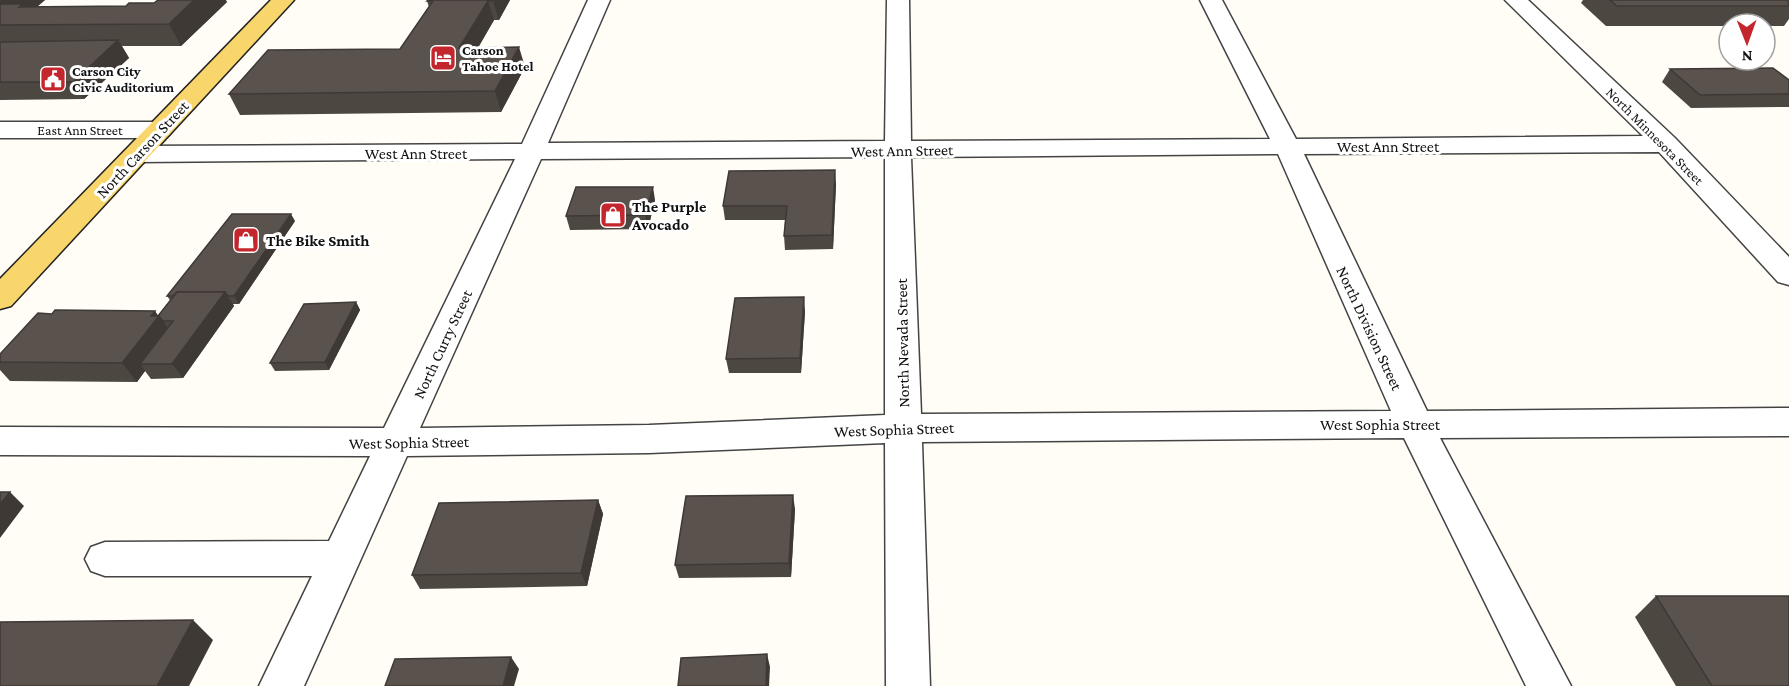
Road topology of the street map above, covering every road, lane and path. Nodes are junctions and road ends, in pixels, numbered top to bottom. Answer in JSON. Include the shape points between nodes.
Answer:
{"nodes":[{"id":1,"x":283,"y":0,"type":"edge"},
{"id":2,"x":598,"y":0,"type":"edge"},
{"id":3,"x":898,"y":0,"type":"edge"},
{"id":4,"x":1211,"y":0,"type":"edge"},
{"id":5,"x":1516,"y":0,"type":"edge"},
{"id":6,"x":0,"y":130,"type":"edge"},
{"id":7,"x":160,"y":130,"type":"junction"},
{"id":8,"x":1666,"y":144,"type":"junction"},
{"id":9,"x":1287,"y":146,"type":"junction"},
{"id":10,"x":898,"y":150,"type":"junction"},
{"id":11,"x":531,"y":153,"type":"junction"},
{"id":12,"x":137,"y":154,"type":"junction"},
{"id":13,"x":1789,"y":275,"type":"edge"},
{"id":14,"x":0,"y":298,"type":"edge"},
{"id":15,"x":1789,"y":422,"type":"edge"},
{"id":16,"x":1415,"y":424,"type":"junction"},
{"id":17,"x":903,"y":428,"type":"junction"},
{"id":18,"x":0,"y":441,"type":"edge"},
{"id":19,"x":396,"y":442,"type":"junction"},
{"id":20,"x":341,"y":558,"type":"junction"},
{"id":21,"x":105,"y":559,"type":"dead end"},
{"id":22,"x":281,"y":686,"type":"edge"},
{"id":23,"x":908,"y":686,"type":"edge"},
{"id":24,"x":1549,"y":686,"type":"edge"}],
"edges":[{"from":1,"to":7,"type":"main road","name":"North Carson Street"},
{"from":2,"to":11,"type":"street","name":"North Curry Street"},
{"from":3,"to":10,"type":"street","name":"North Nevada Street"},
{"from":4,"to":9,"type":"street","name":"North Division Street"},
{"from":5,"to":8,"type":"street","name":"North Minnesota Street"},
{"from":6,"to":7,"type":"street","name":"East Ann Street"},
{"from":7,"to":12,"type":"main road","name":"North Carson Street"},
{"from":8,"to":9,"type":"street","name":"West Ann Street"},
{"from":8,"to":13,"type":"street","name":"North Minnesota Street"},
{"from":9,"to":10,"type":"street","name":"West Ann Street"},
{"from":9,"to":16,"type":"street","name":"North Division Street"},
{"from":10,"to":11,"type":"street","name":"West Ann Street"},
{"from":10,"to":17,"type":"street","name":"North Nevada Street"},
{"from":11,"to":12,"type":"street","name":"West Ann Street"},
{"from":11,"to":19,"type":"street","name":"North Curry Street"},
{"from":12,"to":14,"type":"main road","name":"North Carson Street"},
{"from":15,"to":16,"type":"street","name":"West Sophia Street"},
{"from":16,"to":17,"type":"street","name":"West Sophia Street"},
{"from":16,"to":24,"type":"street","name":"North Division Street"},
{"from":17,"to":19,"type":"street","name":"West Sophia Street","via":[[649,439]]},
{"from":17,"to":23,"type":"street","name":"North Nevada Street"},
{"from":18,"to":19,"type":"street","name":"West Sophia Street"},
{"from":19,"to":20,"type":"street","name":"North Curry Street"},
{"from":20,"to":21,"type":"street"},
{"from":20,"to":22,"type":"street","name":"North Curry Street"}]}
